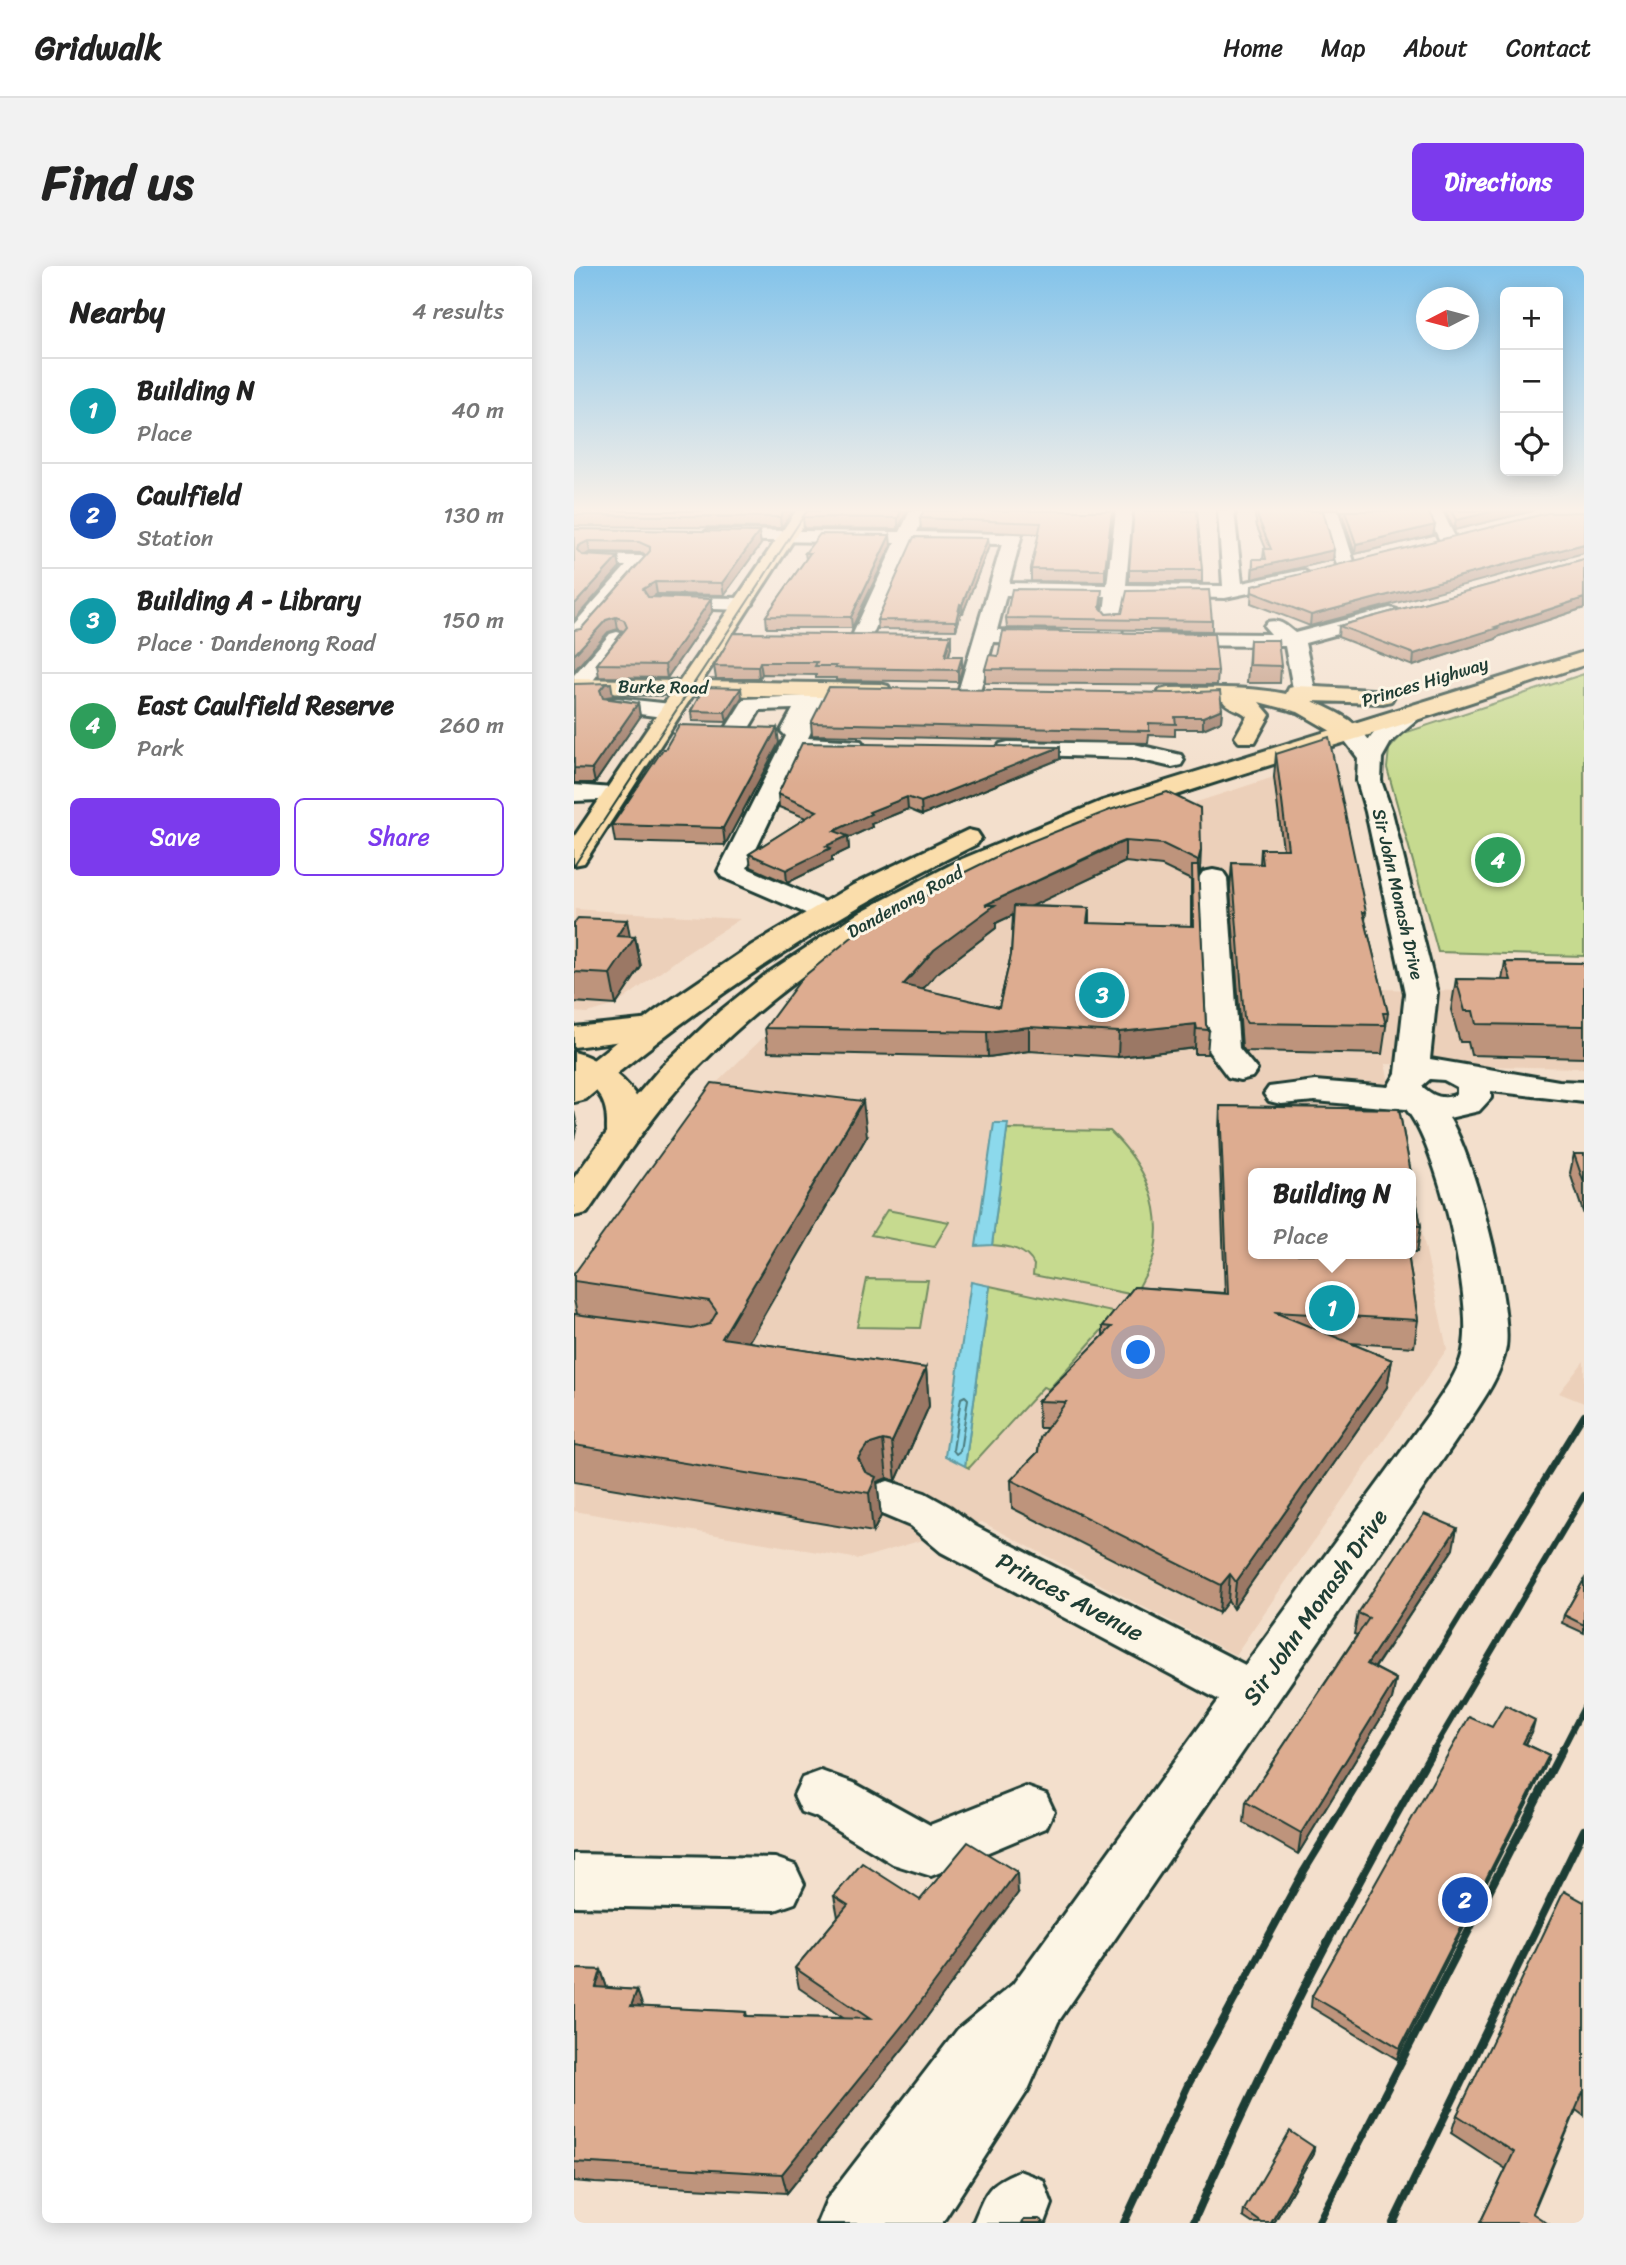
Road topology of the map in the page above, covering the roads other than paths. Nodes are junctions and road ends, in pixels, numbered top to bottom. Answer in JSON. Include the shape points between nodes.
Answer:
{"nodes":[{"id":1,"x":604,"y":602,"type":"edge"},
{"id":2,"x":877,"y":602,"type":"edge"},
{"id":3,"x":994,"y":602,"type":"edge"},
{"id":4,"x":1116,"y":602,"type":"edge"},
{"id":5,"x":1243,"y":602,"type":"edge"},
{"id":6,"x":657,"y":603,"type":"edge"},
{"id":7,"x":743,"y":604,"type":"joint"},
{"id":8,"x":1414,"y":607,"type":"edge"},
{"id":9,"x":574,"y":636,"type":"edge"},
{"id":10,"x":721,"y":636,"type":"junction"},
{"id":11,"x":743,"y":636,"type":"edge"},
{"id":12,"x":834,"y":637,"type":"edge"},
{"id":13,"x":1070,"y":637,"type":"edge"},
{"id":14,"x":617,"y":638,"type":"edge"},
{"id":15,"x":861,"y":638,"type":"junction"},
{"id":16,"x":887,"y":638,"type":"edge"},
{"id":17,"x":979,"y":638,"type":"junction"},
{"id":18,"x":1293,"y":640,"type":"junction"},
{"id":19,"x":1584,"y":658,"type":"edge"},
{"id":20,"x":641,"y":687,"type":"junction"},
{"id":21,"x":1409,"y":687,"type":"dead end"},
{"id":22,"x":687,"y":688,"type":"junction"},
{"id":23,"x":820,"y":690,"type":"junction"},
{"id":24,"x":903,"y":691,"type":"edge"},
{"id":25,"x":942,"y":692,"type":"edge"},
{"id":26,"x":969,"y":692,"type":"junction"},
{"id":27,"x":996,"y":693,"type":"edge"},
{"id":28,"x":576,"y":694,"type":"edge"},
{"id":29,"x":1305,"y":694,"type":"junction"},
{"id":30,"x":1145,"y":695,"type":"edge"},
{"id":31,"x":1383,"y":695,"type":"junction"},
{"id":32,"x":1237,"y":697,"type":"junction"},
{"id":33,"x":1412,"y":715,"type":"junction"},
{"id":34,"x":1316,"y":717,"type":"junction"},
{"id":35,"x":671,"y":724,"type":"junction"},
{"id":36,"x":710,"y":731,"type":"edge"},
{"id":37,"x":764,"y":736,"type":"junction"},
{"id":38,"x":1339,"y":736,"type":"junction"},
{"id":39,"x":1247,"y":737,"type":"junction"},
{"id":40,"x":1223,"y":744,"type":"dead end"},
{"id":41,"x":878,"y":747,"type":"edge"},
{"id":42,"x":986,"y":748,"type":"edge"},
{"id":43,"x":1181,"y":757,"type":"joint"},
{"id":44,"x":1369,"y":770,"type":"junction"},
{"id":45,"x":574,"y":793,"type":"edge"},
{"id":46,"x":616,"y":794,"type":"junction"},
{"id":47,"x":574,"y":857,"type":"edge"},
{"id":48,"x":1213,"y":878,"type":"dead end"},
{"id":49,"x":824,"y":912,"type":"junction"},
{"id":50,"x":1421,"y":1009,"type":"junction"},
{"id":51,"x":651,"y":1029,"type":"junction"},
{"id":52,"x":574,"y":1037,"type":"edge"},
{"id":53,"x":1240,"y":1070,"type":"dead end"},
{"id":54,"x":581,"y":1075,"type":"edge"},
{"id":55,"x":1280,"y":1086,"type":"dead end"},
{"id":56,"x":1414,"y":1088,"type":"junction"},
{"id":57,"x":1466,"y":1089,"type":"junction"},
{"id":58,"x":1572,"y":1092,"type":"edge"},
{"id":59,"x":624,"y":1135,"type":"junction"},
{"id":60,"x":1455,"y":1178,"type":"junction"},
{"id":61,"x":574,"y":1205,"type":"edge"},
{"id":62,"x":888,"y":1499,"type":"dead end"},
{"id":63,"x":1255,"y":1694,"type":"junction"},
{"id":64,"x":821,"y":1795,"type":"dead end"},
{"id":65,"x":1026,"y":1811,"type":"dead end"},
{"id":66,"x":574,"y":1880,"type":"edge"},
{"id":67,"x":775,"y":1884,"type":"dead end"},
{"id":68,"x":1036,"y":2001,"type":"junction"},
{"id":69,"x":851,"y":2223,"type":"edge"},
{"id":70,"x":903,"y":2223,"type":"edge"}],
"edges":[{"from":1,"to":9,"type":"street"},
{"from":2,"to":15,"type":"street"},
{"from":3,"to":17,"type":"street"},
{"from":4,"to":18,"type":"street","via":[[1118,638]]},
{"from":5,"to":18,"type":"street"},
{"from":6,"to":7,"type":"street"},
{"from":7,"to":10,"type":"main road"},
{"from":8,"to":18,"type":"street"},
{"from":10,"to":11,"type":"street"},
{"from":10,"to":22,"type":"main road"},
{"from":12,"to":15,"type":"street"},
{"from":13,"to":17,"type":"street"},
{"from":14,"to":28,"type":"street"},
{"from":15,"to":16,"type":"street"},
{"from":17,"to":26,"type":"street"},
{"from":18,"to":29,"type":"street"},
{"from":19,"to":33,"type":"main road","name":"Princes Highway"},
{"from":20,"to":22,"type":"main road","name":"Burke Road"},
{"from":20,"to":28,"type":"main road","name":"Burke Road"},
{"from":20,"to":35,"type":"street","via":[[616,705]]},
{"from":21,"to":31,"type":"main road","name":"Princes Highway"},
{"from":22,"to":23,"type":"main road","name":"Burke Road"},
{"from":22,"to":35,"type":"main road"},
{"from":23,"to":24,"type":"main road","name":"Burke Road"},
{"from":23,"to":37,"type":"street"},
{"from":25,"to":26,"type":"main road"},
{"from":26,"to":27,"type":"main road"},
{"from":29,"to":31,"type":"main road"},
{"from":29,"to":32,"type":"main road"},
{"from":30,"to":32,"type":"main road"},
{"from":31,"to":34,"type":"main road","name":"Princes Highway"},
{"from":32,"to":34,"type":"main road"},
{"from":32,"to":39,"type":"main road","via":[[1259,715]]},
{"from":33,"to":38,"type":"main road","name":"Princes Highway"},
{"from":33,"to":44,"type":"street","via":[[1382,738]]},
{"from":34,"to":38,"type":"main road"},
{"from":34,"to":39,"type":"main road"},
{"from":35,"to":46,"type":"main road"},
{"from":36,"to":37,"type":"street"},
{"from":37,"to":41,"type":"street"},
{"from":37,"to":49,"type":"street","via":[[732,871]]},
{"from":38,"to":44,"type":"street","name":"Sir John Monash Drive"},
{"from":38,"to":59,"type":"main road","name":"Dandenong Road","via":[[1078,819],[986,857],[895,906],[802,962],[734,1014],[688,1058]]},
{"from":39,"to":40,"type":"main road"},
{"from":42,"to":43,"type":"street","via":[[1134,751]]},
{"from":43,"to":49,"type":"main road","name":"Dandenong Road","via":[[996,826]]},
{"from":44,"to":50,"type":"street","name":"Sir John Monash Drive","via":[[1413,952]]},
{"from":45,"to":46,"type":"street"},
{"from":46,"to":47,"type":"main road"},
{"from":48,"to":53,"type":"street","via":[[1223,1049]]},
{"from":49,"to":51,"type":"main road","name":"Dandenong Road"},
{"from":50,"to":56,"type":"street","name":"Sir John Monash Drive"},
{"from":50,"to":57,"type":"street","name":"Sir John Monash Drive"},
{"from":51,"to":52,"type":"main road"},
{"from":51,"to":54,"type":"main road","name":"Dandenong Road"},
{"from":54,"to":59,"type":"main road","via":[[609,1083],[622,1100]]},
{"from":55,"to":56,"type":"street","via":[[1315,1091]]},
{"from":56,"to":57,"type":"street","via":[[1435,1069]]},
{"from":56,"to":60,"type":"street","name":"Sir John Monash Drive","via":[[1439,1130]]},
{"from":57,"to":58,"type":"street"},
{"from":57,"to":60,"type":"street","name":"Sir John Monash Drive","via":[[1466,1131]]},
{"from":59,"to":61,"type":"main road","name":"Dandenong Road"},
{"from":60,"to":63,"type":"street","name":"Sir John Monash Drive","via":[[1486,1321],[1478,1369],[1446,1422]]},
{"from":62,"to":63,"type":"street","name":"Princes Avenue","via":[[912,1504],[958,1539]]},
{"from":63,"to":68,"type":"street","name":"Sir John Monash Drive"},
{"from":64,"to":65,"type":"street","via":[[913,1846],[931,1851]]},
{"from":66,"to":67,"type":"street"},
{"from":68,"to":69,"type":"street","name":"Sir John Monash Drive","via":[[980,2051]]},
{"from":68,"to":70,"type":"street","name":"Sir John Monash Drive","via":[[1006,2068]]}]}
